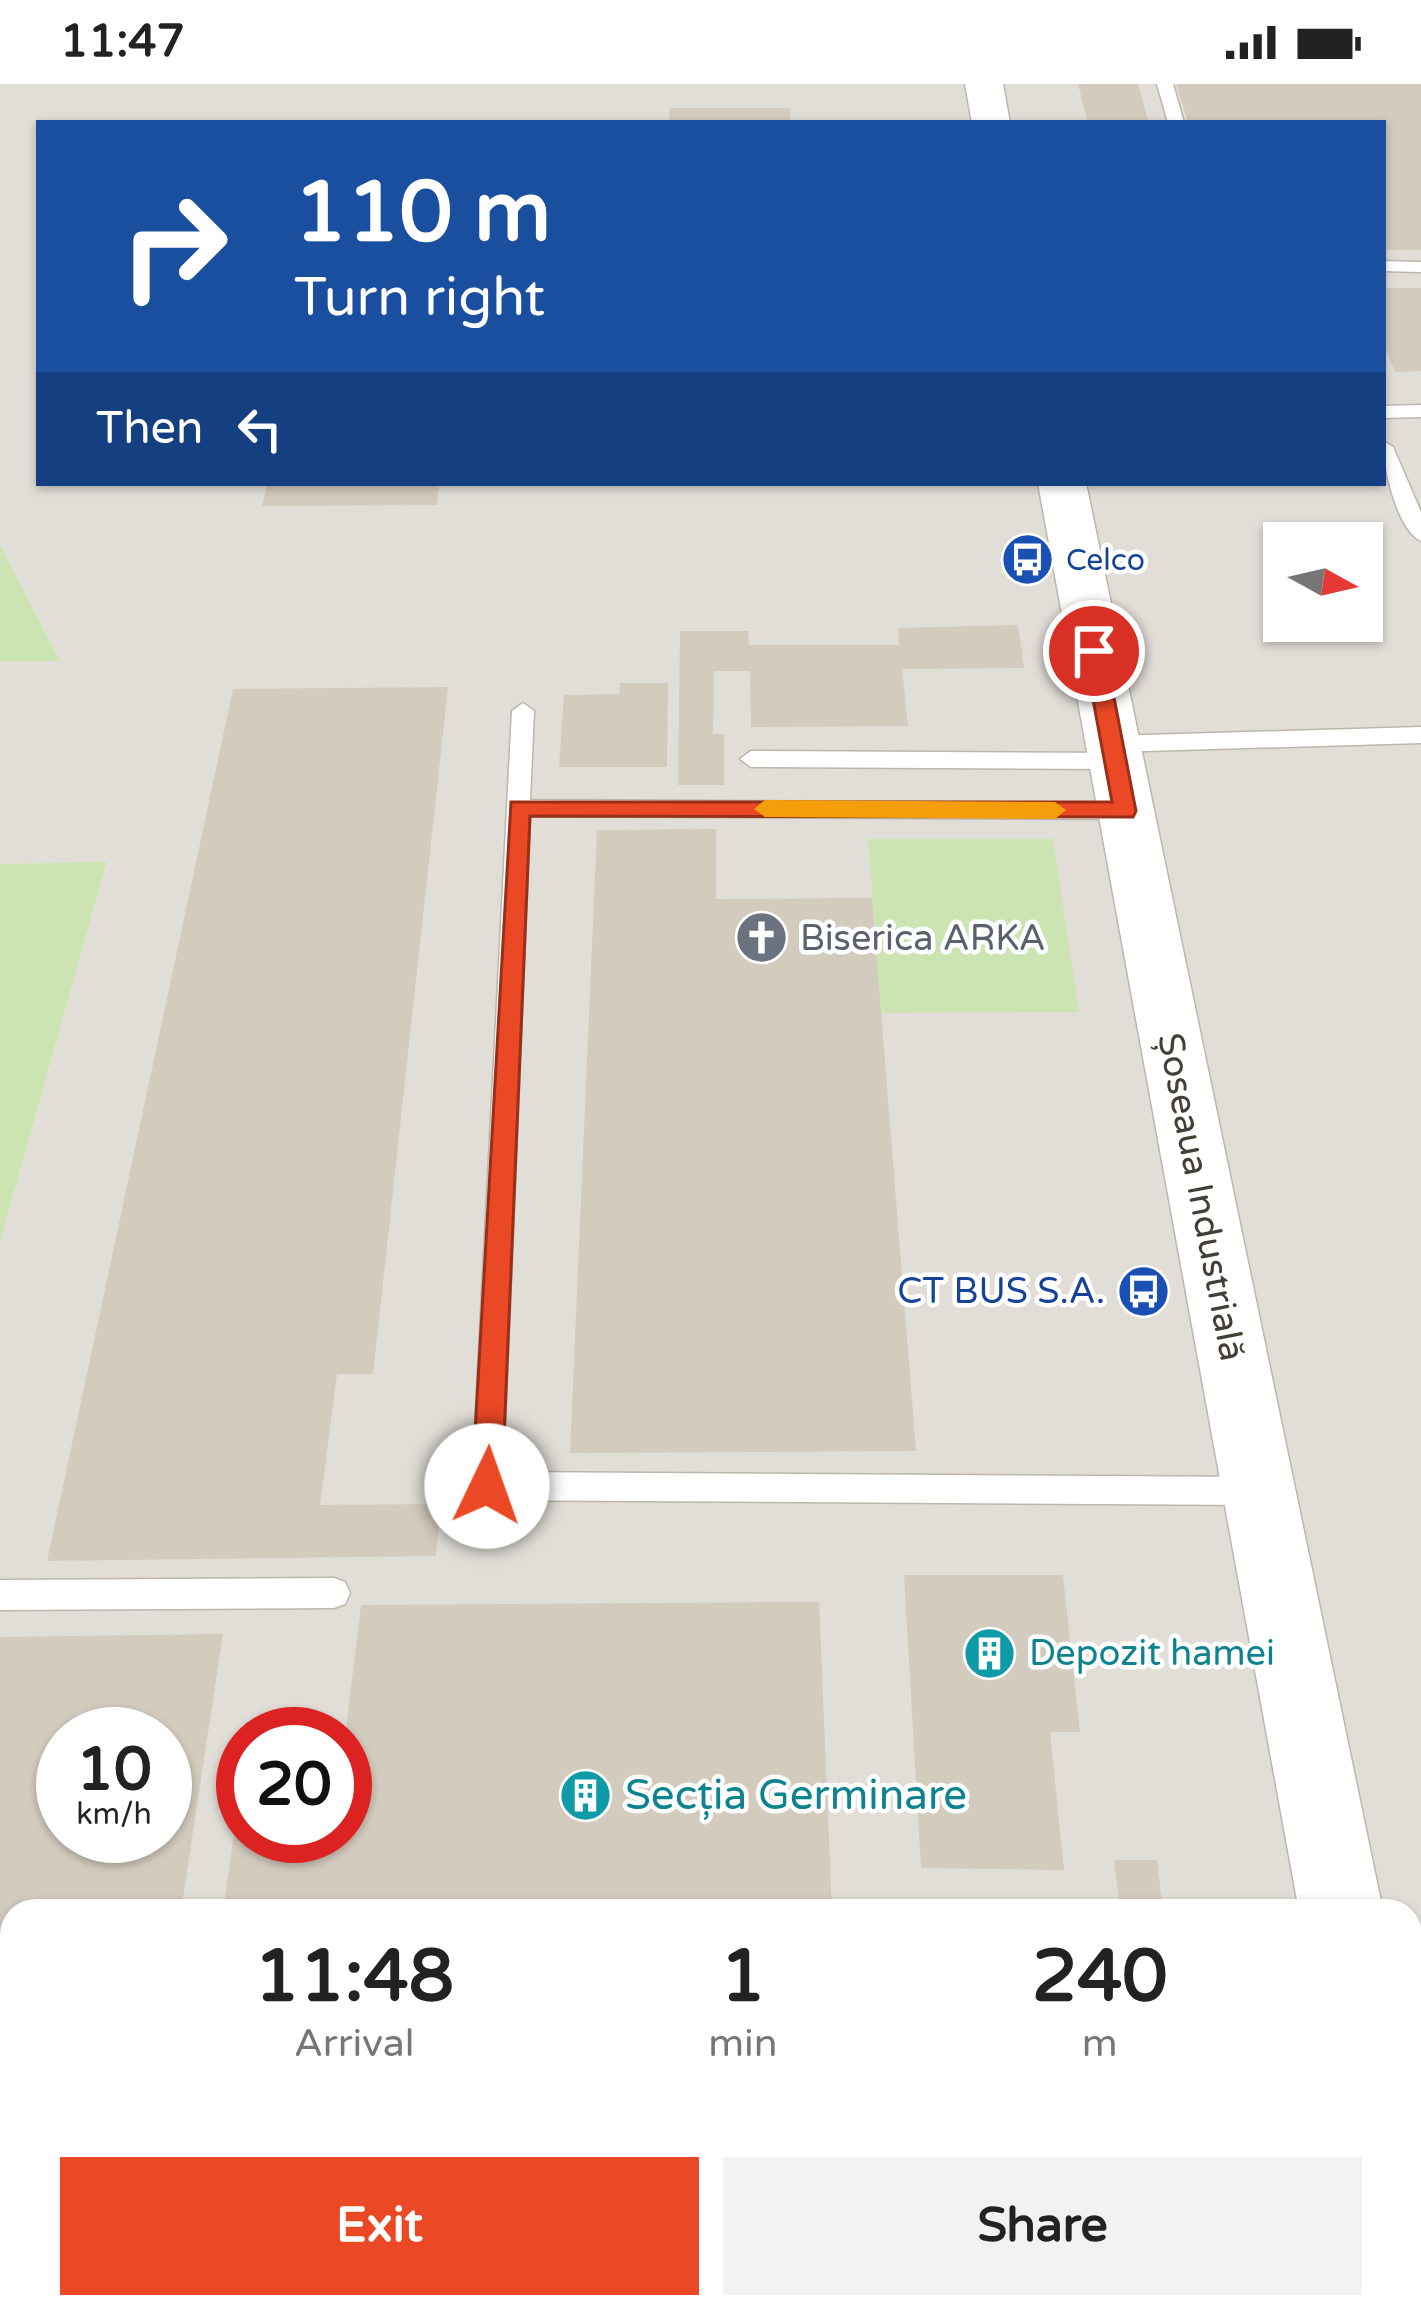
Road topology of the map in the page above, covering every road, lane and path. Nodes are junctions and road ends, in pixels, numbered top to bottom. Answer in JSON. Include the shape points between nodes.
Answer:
{"nodes":[{"id":1,"x":984,"y":84,"type":"edge"},
{"id":2,"x":1165,"y":84,"type":"edge"},
{"id":3,"x":990,"y":120,"type":"edge"},
{"id":4,"x":1175,"y":120,"type":"edge"},
{"id":5,"x":1386,"y":266,"type":"edge"},
{"id":6,"x":1421,"y":267,"type":"edge"},
{"id":7,"x":1421,"y":411,"type":"edge"},
{"id":8,"x":1386,"y":412,"type":"edge"},
{"id":9,"x":1386,"y":454,"type":"edge"},
{"id":10,"x":1064,"y":486,"type":"edge"},
{"id":11,"x":1421,"y":535,"type":"edge"},
{"id":12,"x":523,"y":711,"type":"dead end"},
{"id":13,"x":1421,"y":735,"type":"edge"},
{"id":14,"x":751,"y":759,"type":"dead end"},
{"id":15,"x":1117,"y":772,"type":"junction"},
{"id":16,"x":519,"y":808,"type":"junction"},
{"id":17,"x":1259,"y":1491,"type":"junction"},
{"id":18,"x":334,"y":1593,"type":"dead end"},
{"id":19,"x":0,"y":1595,"type":"edge"},
{"id":20,"x":1339,"y":1899,"type":"edge"}],
"edges":[{"from":1,"to":3,"type":"street"},
{"from":2,"to":4,"type":"lane"},
{"from":5,"to":6,"type":"lane"},
{"from":7,"to":8,"type":"lane"},
{"from":9,"to":11,"type":"lane"},
{"from":10,"to":15,"type":"street","name":"Șoseaua Industrială"},
{"from":12,"to":16,"type":"lane"},
{"from":13,"to":15,"type":"lane"},
{"from":14,"to":15,"type":"lane"},
{"from":15,"to":16,"type":"lane"},
{"from":15,"to":17,"type":"street","name":"Șoseaua Industrială"},
{"from":16,"to":17,"type":"lane","via":[[487,1486]]},
{"from":17,"to":20,"type":"street","name":"Șoseaua Industrială"},
{"from":18,"to":19,"type":"lane"}]}
